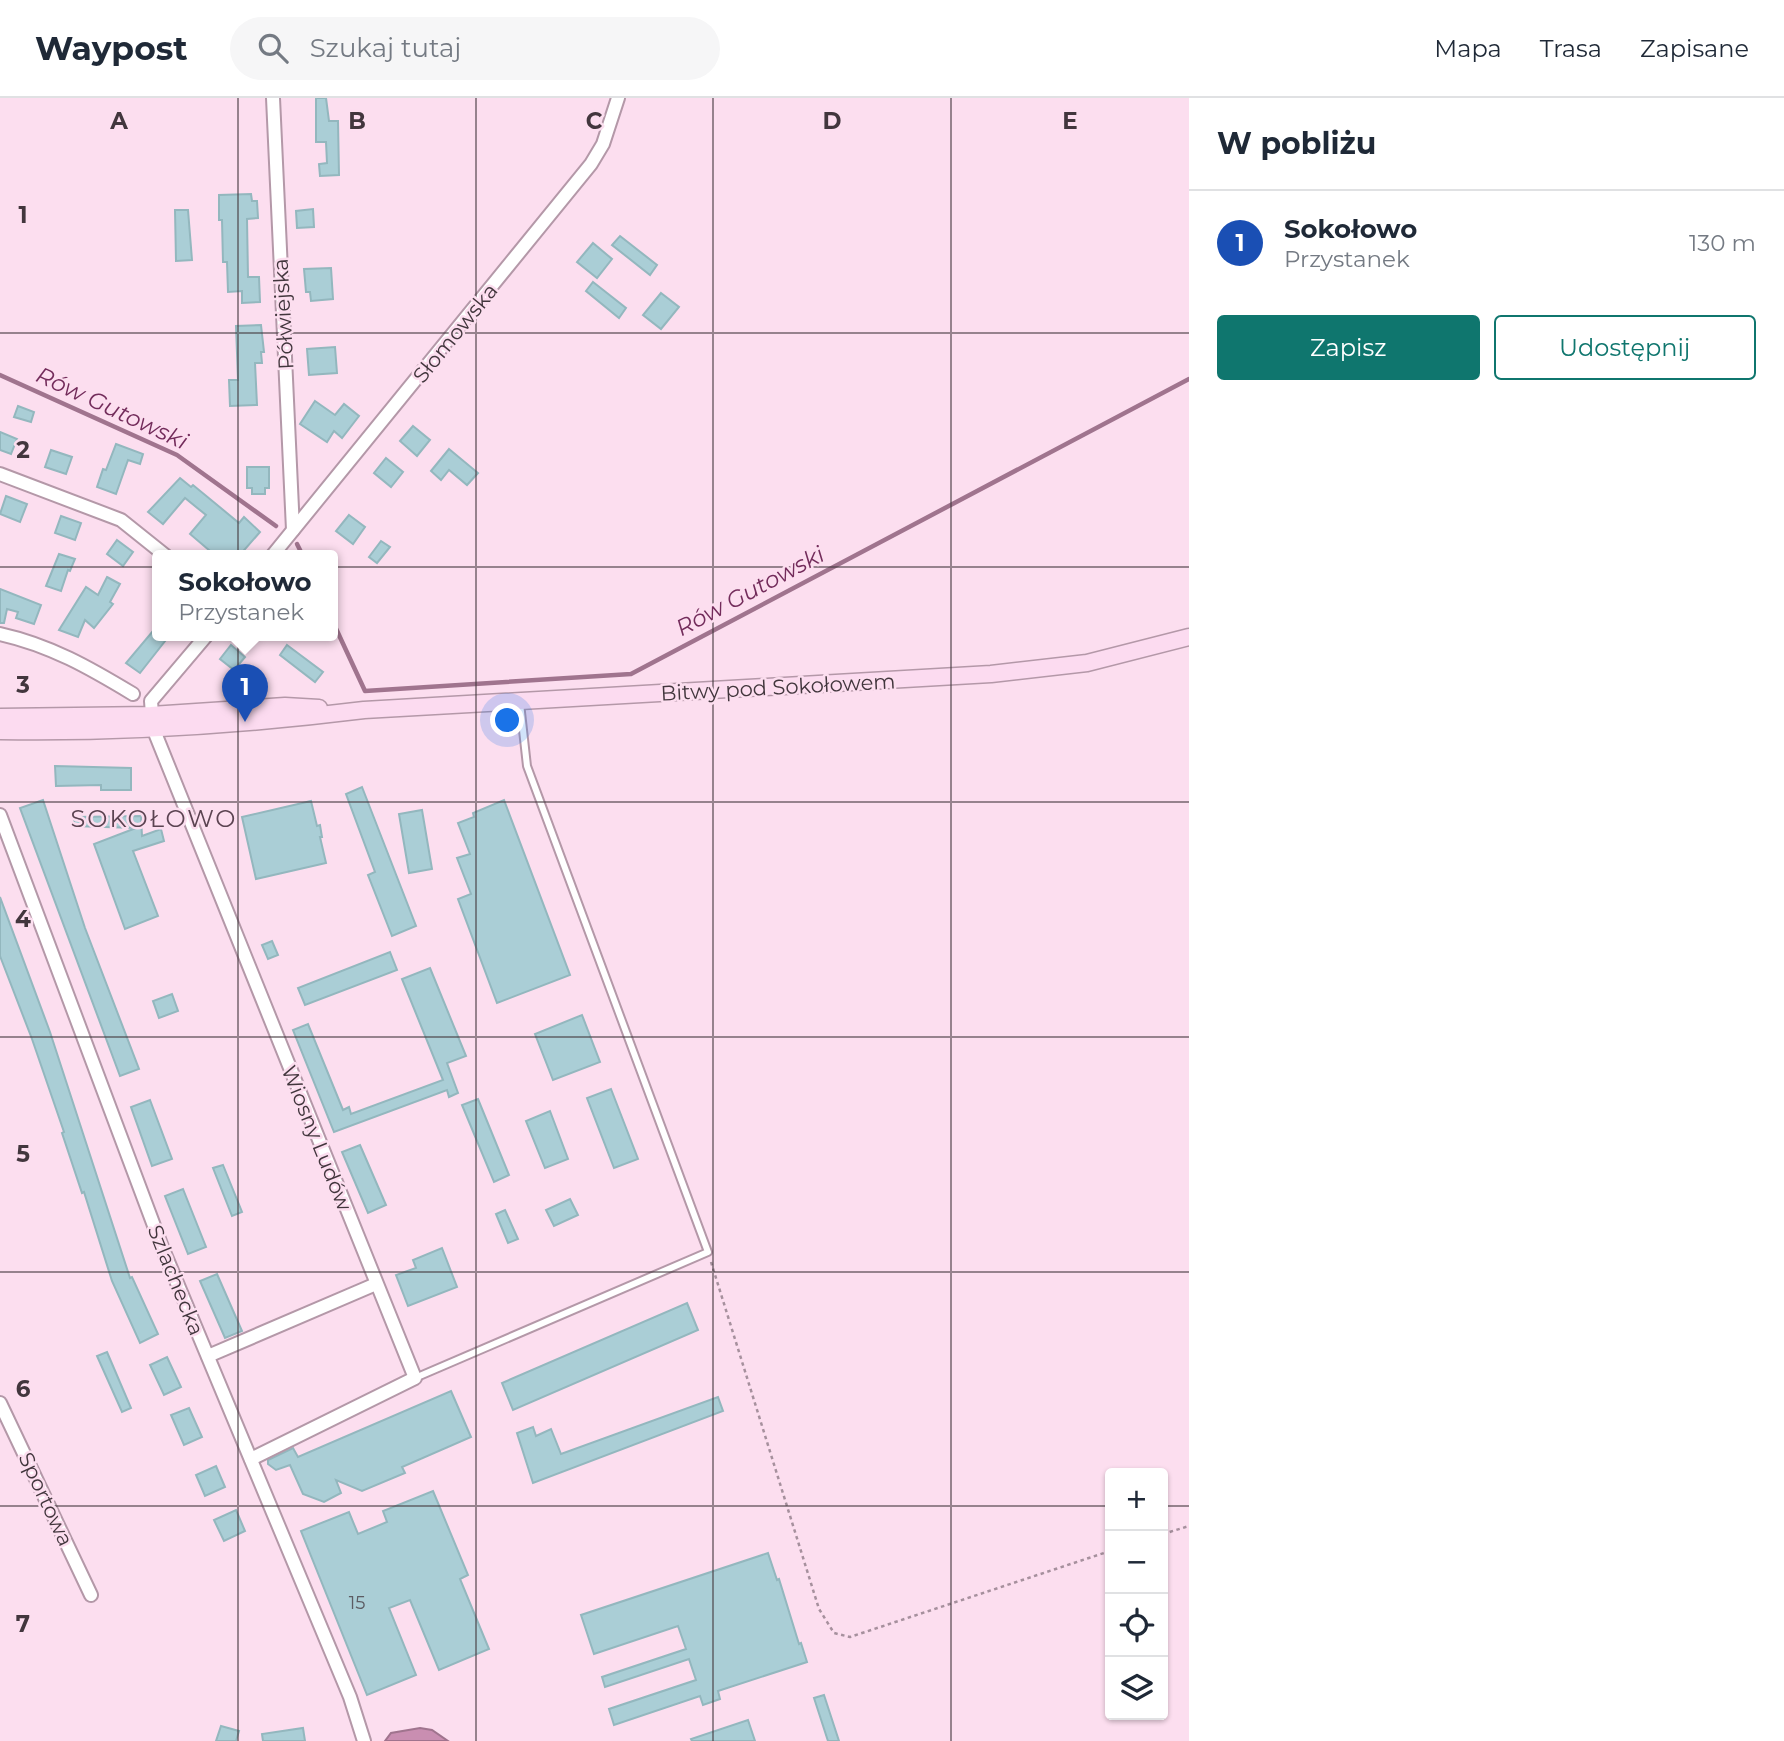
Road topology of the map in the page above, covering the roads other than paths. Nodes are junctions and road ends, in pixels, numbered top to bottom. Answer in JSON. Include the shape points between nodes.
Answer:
{"nodes":[{"id":1,"x":273,"y":98,"type":"edge"},
{"id":2,"x":618,"y":98,"type":"edge"},
{"id":3,"x":0,"y":474,"type":"edge"},
{"id":4,"x":293,"y":530,"type":"junction"},
{"id":5,"x":158,"y":550,"type":"edge"},
{"id":6,"x":277,"y":550,"type":"edge"},
{"id":7,"x":0,"y":634,"type":"edge"},
{"id":8,"x":1189,"y":637,"type":"edge"},
{"id":9,"x":202,"y":641,"type":"edge"},
{"id":10,"x":133,"y":694,"type":"dead end"},
{"id":11,"x":520,"y":702,"type":"junction"},
{"id":12,"x":0,"y":717,"type":"edge"},
{"id":13,"x":152,"y":722,"type":"junction"},
{"id":14,"x":0,"y":731,"type":"edge"},
{"id":15,"x":0,"y":815,"type":"edge"},
{"id":16,"x":6,"y":848,"type":"edge"},
{"id":17,"x":376,"y":1284,"type":"junction"},
{"id":18,"x":208,"y":1356,"type":"junction"},
{"id":19,"x":415,"y":1378,"type":"junction"},
{"id":20,"x":0,"y":1403,"type":"edge"},
{"id":21,"x":251,"y":1459,"type":"junction"},
{"id":22,"x":91,"y":1595,"type":"dead end"},
{"id":23,"x":364,"y":1741,"type":"edge"}],
"edges":[{"from":1,"to":4,"type":"street","name":"Półwiejska"},
{"from":2,"to":4,"type":"street","name":"Słomowska","via":[[603,144],[591,164]]},
{"from":3,"to":5,"type":"street","via":[[121,520]]},
{"from":4,"to":6,"type":"street","name":"Słomowska"},
{"from":7,"to":10,"type":"street","via":[[31,641],[82,663]]},
{"from":8,"to":11,"type":"street","name":"Bitwy pod Sokołowem","via":[[1087,663],[991,674]]},
{"from":9,"to":13,"type":"street","via":[[151,701]]},
{"from":11,"to":13,"type":"street","name":"Bitwy pod Sokołowem","via":[[364,710],[285,706]]},
{"from":11,"to":19,"type":"lane","via":[[527,766],[708,1252]]},
{"from":12,"to":13,"type":"street","name":"Bitwy pod Sokołowem"},
{"from":13,"to":14,"type":"street","name":"Bitwy pod Sokołowem","via":[[84,732]]},
{"from":13,"to":17,"type":"street","name":"Wiosny Ludów"},
{"from":15,"to":16,"type":"street","name":"Szlachecka"},
{"from":16,"to":18,"type":"street","name":"Szlachecka"},
{"from":17,"to":18,"type":"street"},
{"from":17,"to":19,"type":"street","name":"Wiosny Ludów"},
{"from":18,"to":21,"type":"street","name":"Szlachecka"},
{"from":19,"to":21,"type":"street"},
{"from":20,"to":22,"type":"street","name":"Sportowa"},
{"from":21,"to":23,"type":"street","name":"Szlachecka"}]}
